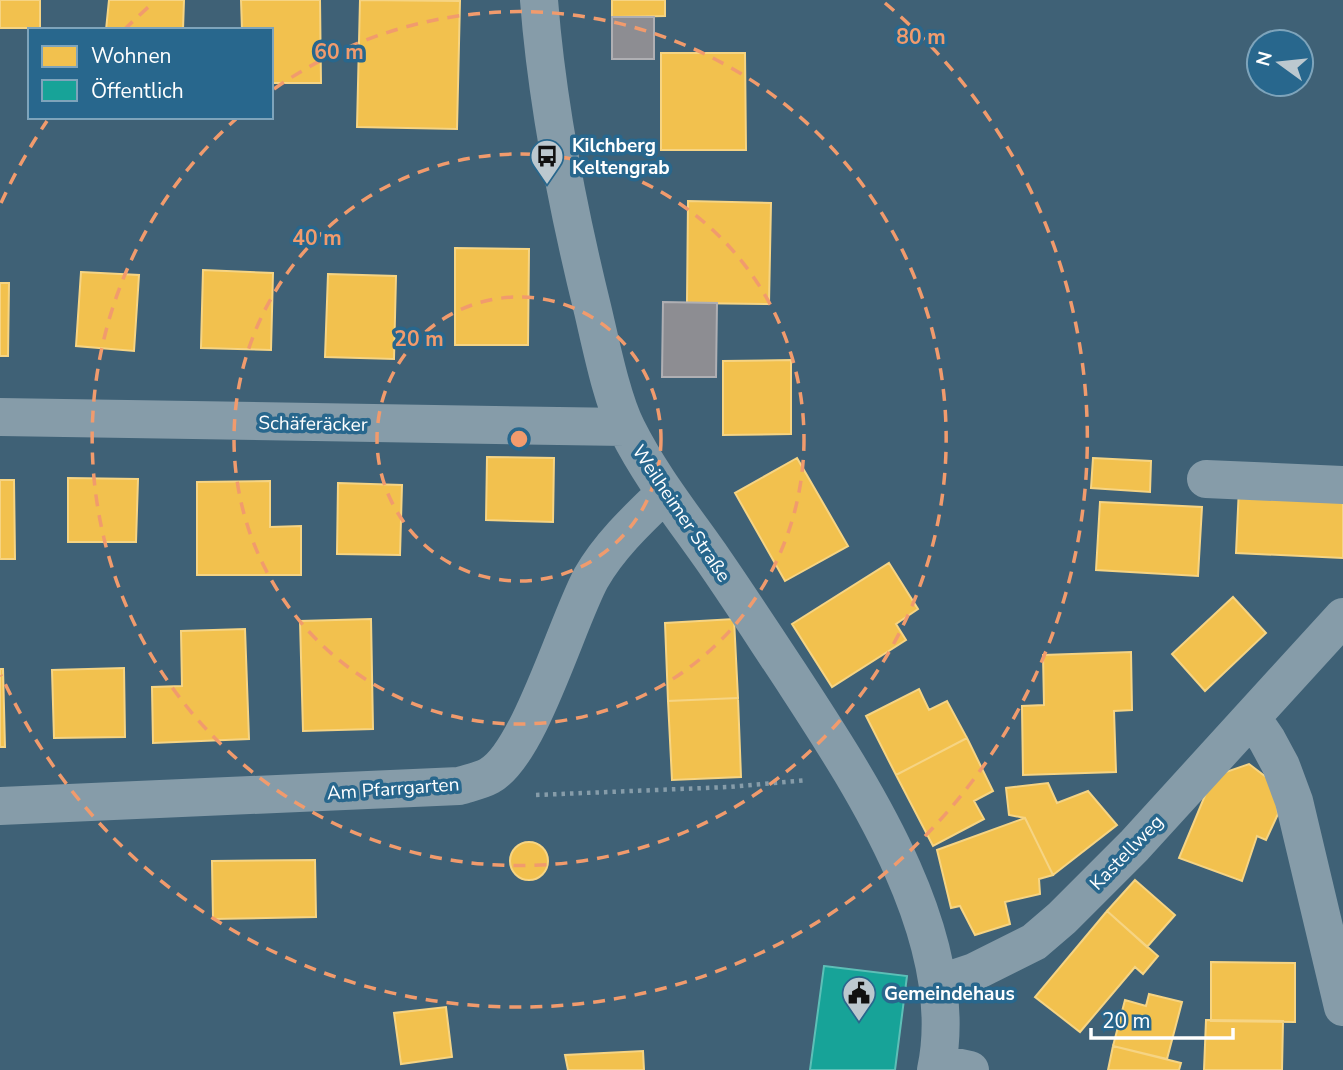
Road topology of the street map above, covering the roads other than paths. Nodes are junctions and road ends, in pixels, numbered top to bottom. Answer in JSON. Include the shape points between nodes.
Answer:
{"nodes":[{"id":1,"x":539,"y":0,"type":"edge"},
{"id":2,"x":0,"y":417,"type":"edge"},
{"id":3,"x":625,"y":427,"type":"junction"},
{"id":4,"x":1206,"y":479,"type":"dead end"},
{"id":5,"x":1343,"y":485,"type":"edge"},
{"id":6,"x":665,"y":493,"type":"junction"},
{"id":7,"x":1343,"y":617,"type":"edge"},
{"id":8,"x":1252,"y":718,"type":"junction"},
{"id":9,"x":0,"y":806,"type":"edge"},
{"id":10,"x":938,"y":985,"type":"junction"},
{"id":11,"x":1343,"y":1007,"type":"edge"},
{"id":12,"x":948,"y":1068,"type":"edge"}],
"edges":[{"from":1,"to":3,"type":"street","name":"Weilheimer Straße","via":[[549,84],[583,270]]},
{"from":2,"to":3,"type":"street","name":"Schäferäcker"},
{"from":3,"to":6,"type":"street","name":"Weilheimer Straße"},
{"from":4,"to":5,"type":"street"},
{"from":6,"to":9,"type":"street","name":"Am Pfarrgarten","via":[[611,548],[592,577],[518,746],[491,775],[459,786]]},
{"from":6,"to":10,"type":"street","name":"Weilheimer Straße","via":[[854,777],[907,879],[929,939]]},
{"from":7,"to":8,"type":"street","name":"Kastellweg"},
{"from":8,"to":10,"type":"street","name":"Kastellweg","via":[[1134,846],[1034,942]]},
{"from":8,"to":11,"type":"street","via":[[1268,740],[1294,801]]},
{"from":10,"to":12,"type":"street"}]}
